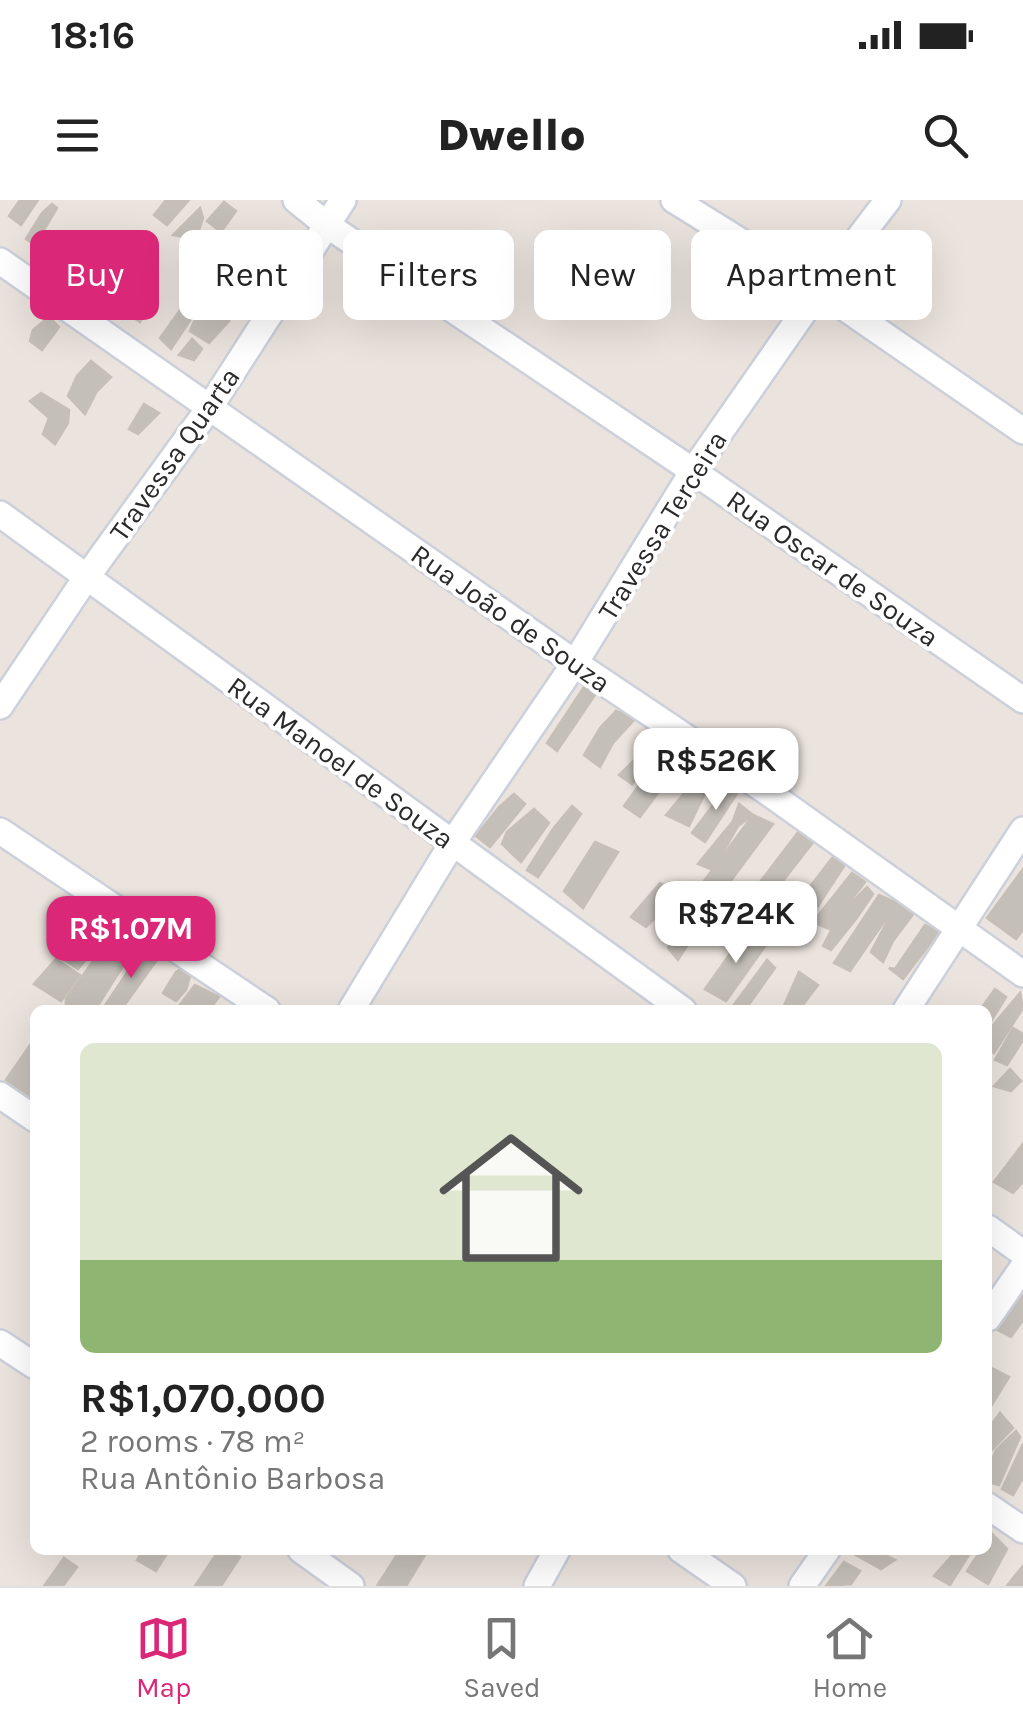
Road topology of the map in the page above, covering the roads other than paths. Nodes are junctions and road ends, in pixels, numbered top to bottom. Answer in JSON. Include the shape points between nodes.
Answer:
{"nodes":[{"id":1,"x":296,"y":200,"type":"edge"},
{"id":2,"x":344,"y":200,"type":"edge"},
{"id":3,"x":674,"y":200,"type":"edge"},
{"id":4,"x":888,"y":200,"type":"edge"},
{"id":5,"x":327,"y":225,"type":"junction"},
{"id":6,"x":722,"y":230,"type":"edge"},
{"id":7,"x":865,"y":230,"type":"edge"},
{"id":8,"x":0,"y":261,"type":"edge"},
{"id":9,"x":797,"y":320,"type":"edge"},
{"id":10,"x":862,"y":320,"type":"edge"},
{"id":11,"x":210,"y":407,"type":"junction"},
{"id":12,"x":1023,"y":431,"type":"edge"},
{"id":13,"x":694,"y":471,"type":"junction"},
{"id":14,"x":0,"y":514,"type":"edge"},
{"id":15,"x":86,"y":578,"type":"junction"},
{"id":16,"x":575,"y":664,"type":"junction"},
{"id":17,"x":1023,"y":700,"type":"edge"},
{"id":18,"x":0,"y":706,"type":"edge"},
{"id":19,"x":0,"y":830,"type":"edge"},
{"id":20,"x":1023,"y":830,"type":"edge"},
{"id":21,"x":453,"y":842,"type":"junction"},
{"id":22,"x":959,"y":928,"type":"junction"},
{"id":23,"x":1023,"y":974,"type":"edge"},
{"id":24,"x":260,"y":1005,"type":"edge"},
{"id":25,"x":354,"y":1005,"type":"edge"},
{"id":26,"x":675,"y":1005,"type":"edge"},
{"id":27,"x":909,"y":1005,"type":"edge"},
{"id":28,"x":0,"y":1095,"type":"edge"},
{"id":29,"x":30,"y":1115,"type":"edge"},
{"id":30,"x":992,"y":1231,"type":"edge"},
{"id":31,"x":1023,"y":1252,"type":"edge"},
{"id":32,"x":1023,"y":1267,"type":"edge"},
{"id":33,"x":992,"y":1312,"type":"edge"},
{"id":34,"x":0,"y":1343,"type":"edge"},
{"id":35,"x":30,"y":1363,"type":"edge"},
{"id":36,"x":992,"y":1509,"type":"edge"},
{"id":37,"x":1023,"y":1530,"type":"edge"},
{"id":38,"x":307,"y":1555,"type":"edge"},
{"id":39,"x":555,"y":1555,"type":"edge"},
{"id":40,"x":688,"y":1555,"type":"edge"},
{"id":41,"x":824,"y":1555,"type":"edge"},
{"id":42,"x":351,"y":1586,"type":"edge"},
{"id":43,"x":537,"y":1586,"type":"edge"},
{"id":44,"x":734,"y":1586,"type":"edge"},
{"id":45,"x":802,"y":1586,"type":"edge"}],
"edges":[{"from":1,"to":5,"type":"street","name":"Rua Oscar de Souza"},
{"from":2,"to":5,"type":"street","name":"Travessa Quarta"},
{"from":3,"to":6,"type":"street"},
{"from":4,"to":7,"type":"street","name":"Travessa Terceira"},
{"from":5,"to":11,"type":"street","name":"Travessa Quarta"},
{"from":5,"to":13,"type":"street","name":"Rua Oscar de Souza"},
{"from":8,"to":11,"type":"street","name":"Rua João de Souza"},
{"from":9,"to":13,"type":"street","name":"Travessa Terceira"},
{"from":10,"to":12,"type":"street"},
{"from":11,"to":15,"type":"street","name":"Travessa Quarta"},
{"from":11,"to":16,"type":"street","name":"Rua João de Souza"},
{"from":13,"to":16,"type":"street","name":"Travessa Terceira"},
{"from":13,"to":17,"type":"street","name":"Rua Oscar de Souza"},
{"from":14,"to":15,"type":"street","name":"Rua Manoel de Souza"},
{"from":15,"to":18,"type":"street","name":"Travessa Quarta"},
{"from":15,"to":21,"type":"street","name":"Rua Manoel de Souza"},
{"from":16,"to":21,"type":"street","name":"Travessa Terceira"},
{"from":16,"to":22,"type":"street","name":"Rua João de Souza"},
{"from":19,"to":24,"type":"street"},
{"from":20,"to":22,"type":"street"},
{"from":21,"to":25,"type":"street","name":"Travessa Terceira"},
{"from":21,"to":26,"type":"street","name":"Rua Manoel de Souza"},
{"from":22,"to":23,"type":"street","name":"Rua João de Souza"},
{"from":22,"to":27,"type":"street"},
{"from":28,"to":29,"type":"street"},
{"from":30,"to":31,"type":"street"},
{"from":32,"to":33,"type":"street"},
{"from":34,"to":35,"type":"street"},
{"from":36,"to":37,"type":"street"},
{"from":38,"to":42,"type":"street"},
{"from":39,"to":43,"type":"street"},
{"from":40,"to":44,"type":"street"},
{"from":41,"to":45,"type":"street"}]}
